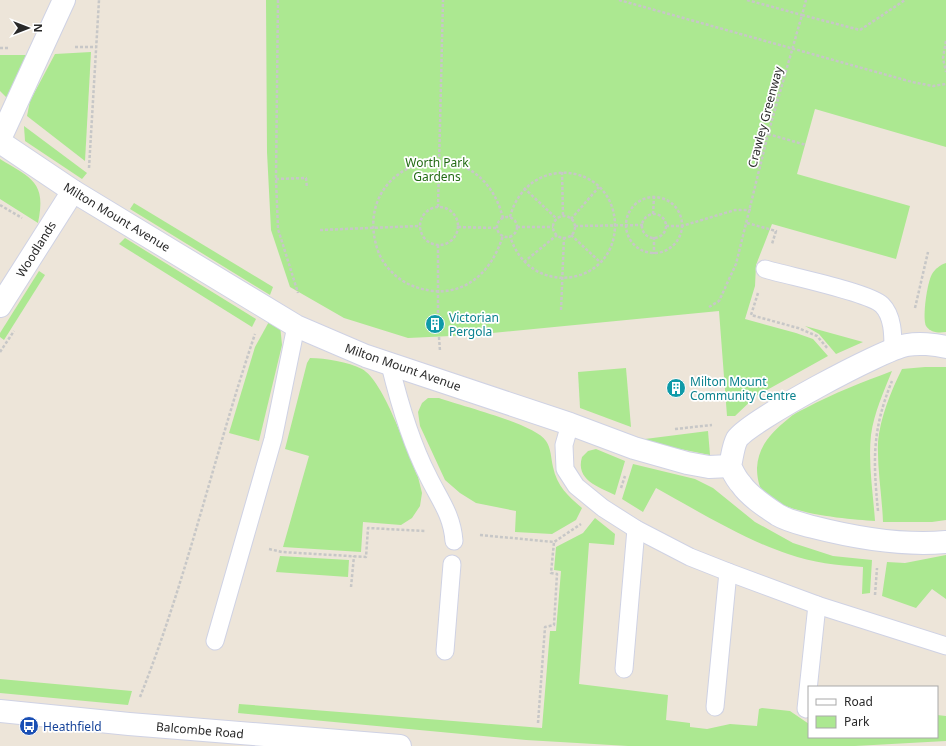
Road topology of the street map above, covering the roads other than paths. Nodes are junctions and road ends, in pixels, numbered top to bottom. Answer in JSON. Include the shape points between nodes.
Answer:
{"nodes":[{"id":1,"x":64,"y":0,"type":"edge"},
{"id":2,"x":0,"y":141,"type":"edge"},
{"id":3,"x":73,"y":191,"type":"junction"},
{"id":4,"x":765,"y":269,"type":"road end"},
{"id":5,"x":0,"y":306,"type":"edge"},
{"id":6,"x":296,"y":326,"type":"junction"},
{"id":7,"x":900,"y":347,"type":"junction"},
{"id":8,"x":946,"y":347,"type":"edge"},
{"id":9,"x":390,"y":365,"type":"junction"},
{"id":10,"x":570,"y":424,"type":"junction"},
{"id":11,"x":730,"y":466,"type":"junction"},
{"id":12,"x":636,"y":529,"type":"junction"},
{"id":13,"x":453,"y":537,"type":"road end"},
{"id":14,"x":946,"y":542,"type":"edge"},
{"id":15,"x":452,"y":564,"type":"dead end"},
{"id":16,"x":728,"y":572,"type":"junction"},
{"id":17,"x":817,"y":605,"type":"junction"},
{"id":18,"x":215,"y":641,"type":"dead end"},
{"id":19,"x":946,"y":646,"type":"edge"},
{"id":20,"x":445,"y":651,"type":"dead end"},
{"id":21,"x":624,"y":670,"type":"dead end"},
{"id":22,"x":809,"y":686,"type":"edge"},
{"id":23,"x":808,"y":691,"type":"edge"},
{"id":24,"x":715,"y":707,"type":"dead end"},
{"id":25,"x":806,"y":710,"type":"dead end"},
{"id":26,"x":0,"y":711,"type":"edge"},
{"id":27,"x":400,"y":746,"type":"edge"}],
"edges":[{"from":1,"to":2,"type":"street"},
{"from":2,"to":3,"type":"street","name":"Milton Mount Avenue"},
{"from":3,"to":5,"type":"street","name":"Woodlands"},
{"from":3,"to":6,"type":"street","name":"Milton Mount Avenue"},
{"from":4,"to":7,"type":"lane","via":[[867,296],[882,306],[890,319],[893,334]]},
{"from":6,"to":9,"type":"street","name":"Milton Mount Avenue"},
{"from":6,"to":18,"type":"lane","via":[[274,439]]},
{"from":7,"to":8,"type":"street"},
{"from":7,"to":11,"type":"street","via":[[826,382],[766,417],[738,439]]},
{"from":9,"to":10,"type":"street","name":"Milton Mount Avenue"},
{"from":9,"to":13,"type":"lane","via":[[398,400],[428,476],[445,505]]},
{"from":10,"to":11,"type":"street","name":"Milton Mount Avenue","via":[[634,448],[687,463],[709,467]]},
{"from":10,"to":12,"type":"lane","via":[[564,445],[565,469],[576,486]]},
{"from":11,"to":14,"type":"street","via":[[741,485],[780,516],[843,535],[922,544]]},
{"from":12,"to":16,"type":"lane"},
{"from":12,"to":21,"type":"lane"},
{"from":15,"to":20,"type":"lane"},
{"from":16,"to":17,"type":"lane"},
{"from":16,"to":24,"type":"lane"},
{"from":17,"to":19,"type":"lane"},
{"from":17,"to":22,"type":"lane"},
{"from":23,"to":25,"type":"lane"},
{"from":26,"to":27,"type":"street","name":"Balcombe Road"}]}
